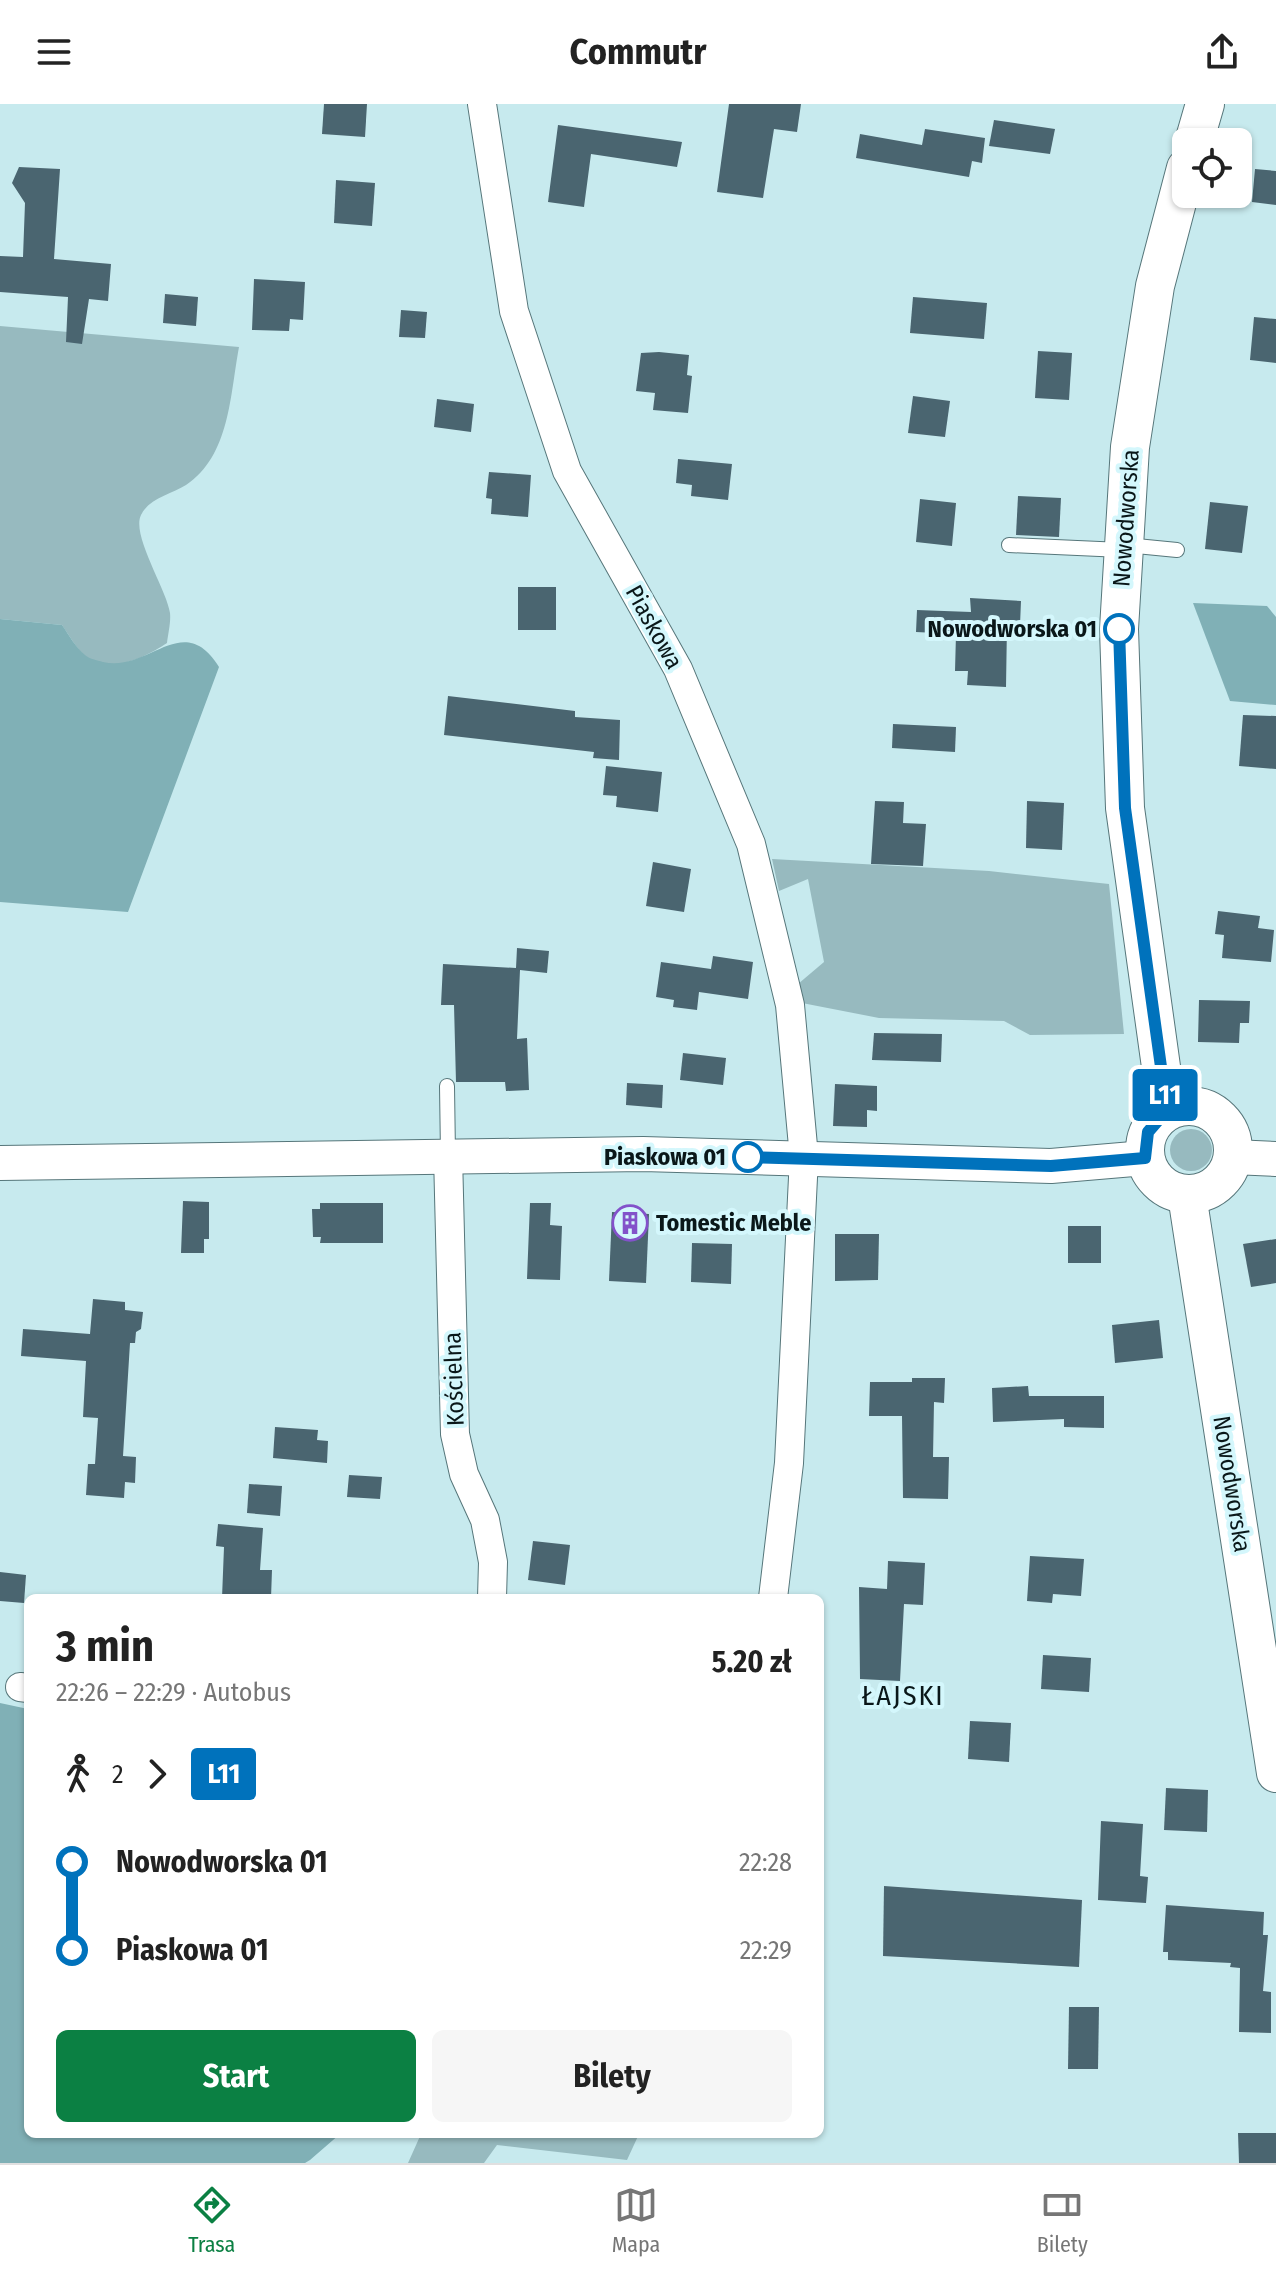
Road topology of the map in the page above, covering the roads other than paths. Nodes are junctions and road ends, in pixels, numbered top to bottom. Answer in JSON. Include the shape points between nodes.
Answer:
{"nodes":[{"id":1,"x":482,"y":104,"type":"edge"},
{"id":2,"x":1205,"y":104,"type":"edge"},
{"id":3,"x":1198,"y":128,"type":"edge"},
{"id":4,"x":1175,"y":208,"type":"edge"},
{"id":5,"x":1009,"y":545,"type":"dead end"},
{"id":6,"x":1123,"y":547,"type":"junction"},
{"id":7,"x":1177,"y":550,"type":"dead end"},
{"id":8,"x":447,"y":1086,"type":"dead end"},
{"id":9,"x":1167,"y":1110,"type":"junction"},
{"id":10,"x":448,"y":1155,"type":"junction"},
{"id":11,"x":804,"y":1157,"type":"junction"},
{"id":12,"x":1233,"y":1157,"type":"junction"},
{"id":13,"x":1145,"y":1158,"type":"junction"},
{"id":14,"x":1276,"y":1159,"type":"edge"},
{"id":15,"x":0,"y":1163,"type":"edge"},
{"id":16,"x":1187,"y":1195,"type":"junction"},
{"id":17,"x":492,"y":1594,"type":"edge"},
{"id":18,"x":773,"y":1594,"type":"edge"},
{"id":19,"x":1276,"y":1773,"type":"edge"}],
"edges":[{"from":1,"to":11,"type":"street","name":"Piaskowa","via":[[514,311],[567,471],[678,669],[751,844],[790,1005]]},
{"from":2,"to":3,"type":"main road"},
{"from":4,"to":6,"type":"main road","name":"Nowodworska","via":[[1155,286],[1130,447]]},
{"from":5,"to":6,"type":"lane"},
{"from":6,"to":7,"type":"lane"},
{"from":6,"to":9,"type":"main road","name":"Nowodworska","via":[[1119,629],[1125,808]]},
{"from":8,"to":10,"type":"lane"},
{"from":9,"to":12,"type":"main road","via":[[1202,1107],[1220,1117],[1232,1138]]},
{"from":9,"to":13,"type":"main road","via":[[1148,1132]]},
{"from":10,"to":11,"type":"street"},
{"from":10,"to":15,"type":"street"},
{"from":10,"to":17,"type":"street","name":"Kościelna","via":[[455,1434],[464,1474],[485,1520]]},
{"from":11,"to":13,"type":"street","via":[[1051,1166]]},
{"from":11,"to":18,"type":"street","via":[[789,1463]]},
{"from":12,"to":14,"type":"street"},
{"from":12,"to":16,"type":"main road","via":[[1218,1184]]},
{"from":13,"to":16,"type":"main road","via":[[1161,1185]]},
{"from":16,"to":19,"type":"main road","name":"Nowodworska"}]}
